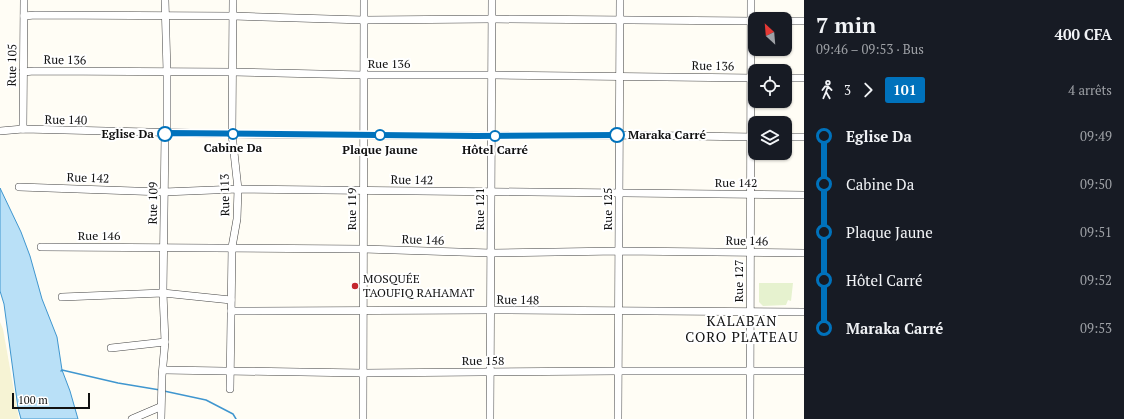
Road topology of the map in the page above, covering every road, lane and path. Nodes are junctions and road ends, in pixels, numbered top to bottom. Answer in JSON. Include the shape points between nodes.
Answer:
{"nodes":[{"id":1,"x":24,"y":0,"type":"edge"},
{"id":2,"x":165,"y":0,"type":"edge"},
{"id":3,"x":233,"y":0,"type":"edge"},
{"id":4,"x":364,"y":0,"type":"edge"},
{"id":5,"x":492,"y":0,"type":"edge"},
{"id":6,"x":620,"y":0,"type":"edge"},
{"id":7,"x":751,"y":0,"type":"edge"},
{"id":8,"x":752,"y":12,"type":"edge"},
{"id":9,"x":24,"y":16,"type":"junction"},
{"id":10,"x":166,"y":16,"type":"junction"},
{"id":11,"x":233,"y":16,"type":"junction"},
{"id":12,"x":492,"y":19,"type":"junction"},
{"id":13,"x":364,"y":20,"type":"junction"},
{"id":14,"x":620,"y":20,"type":"junction"},
{"id":15,"x":748,"y":21,"type":"edge"},
{"id":16,"x":792,"y":21,"type":"edge"},
{"id":17,"x":804,"y":21,"type":"edge"},
{"id":18,"x":23,"y":72,"type":"junction"},
{"id":19,"x":167,"y":72,"type":"junction"},
{"id":20,"x":233,"y":72,"type":"junction"},
{"id":21,"x":364,"y":75,"type":"junction"},
{"id":22,"x":492,"y":75,"type":"junction"},
{"id":23,"x":620,"y":76,"type":"junction"},
{"id":24,"x":748,"y":78,"type":"edge"},
{"id":25,"x":792,"y":78,"type":"edge"},
{"id":26,"x":804,"y":78,"type":"edge"},
{"id":27,"x":22,"y":130,"type":"junction"},
{"id":28,"x":0,"y":131,"type":"edge"},
{"id":29,"x":167,"y":133,"type":"junction"},
{"id":30,"x":232,"y":134,"type":"junction"},
{"id":31,"x":620,"y":134,"type":"junction"},
{"id":32,"x":364,"y":135,"type":"junction"},
{"id":33,"x":492,"y":136,"type":"junction"},
{"id":34,"x":748,"y":137,"type":"edge"},
{"id":35,"x":792,"y":137,"type":"edge"},
{"id":36,"x":804,"y":137,"type":"edge"},
{"id":37,"x":752,"y":160,"type":"edge"},
{"id":38,"x":19,"y":187,"type":"dead end"},
{"id":39,"x":238,"y":189,"type":"junction"},
{"id":40,"x":363,"y":190,"type":"junction"},
{"id":41,"x":164,"y":192,"type":"junction"},
{"id":42,"x":491,"y":192,"type":"junction"},
{"id":43,"x":620,"y":194,"type":"junction"},
{"id":44,"x":750,"y":194,"type":"junction"},
{"id":45,"x":804,"y":195,"type":"edge"},
{"id":46,"x":41,"y":247,"type":"dead end"},
{"id":47,"x":232,"y":247,"type":"junction"},
{"id":48,"x":164,"y":248,"type":"junction"},
{"id":49,"x":363,"y":249,"type":"junction"},
{"id":50,"x":619,"y":251,"type":"junction"},
{"id":51,"x":750,"y":252,"type":"junction"},
{"id":52,"x":491,"y":253,"type":"junction"},
{"id":53,"x":804,"y":253,"type":"edge"},
{"id":54,"x":163,"y":293,"type":"junction"},
{"id":55,"x":62,"y":297,"type":"dead end"},
{"id":56,"x":231,"y":300,"type":"junction"},
{"id":57,"x":490,"y":310,"type":"junction"},
{"id":58,"x":231,"y":311,"type":"junction"},
{"id":59,"x":363,"y":311,"type":"junction"},
{"id":60,"x":619,"y":312,"type":"junction"},
{"id":61,"x":750,"y":312,"type":"junction"},
{"id":62,"x":804,"y":312,"type":"edge"},
{"id":63,"x":165,"y":342,"type":"junction"},
{"id":64,"x":111,"y":348,"type":"dead end"},
{"id":65,"x":231,"y":370,"type":"junction"},
{"id":66,"x":619,"y":371,"type":"junction"},
{"id":67,"x":750,"y":371,"type":"junction"},
{"id":68,"x":804,"y":371,"type":"edge"},
{"id":69,"x":490,"y":372,"type":"junction"},
{"id":70,"x":162,"y":373,"type":"junction"},
{"id":71,"x":363,"y":373,"type":"junction"},
{"id":72,"x":230,"y":389,"type":"dead end"},
{"id":73,"x":160,"y":407,"type":"junction"},
{"id":74,"x":132,"y":419,"type":"edge"},
{"id":75,"x":160,"y":419,"type":"edge"},
{"id":76,"x":363,"y":419,"type":"edge"},
{"id":77,"x":490,"y":419,"type":"edge"},
{"id":78,"x":618,"y":419,"type":"edge"},
{"id":79,"x":750,"y":419,"type":"edge"}],
"edges":[{"from":1,"to":9,"type":"street","name":"Rue 105"},
{"from":2,"to":10,"type":"street","name":"Rue 109"},
{"from":3,"to":11,"type":"street","name":"Rue 113"},
{"from":4,"to":13,"type":"street","name":"Rue 119"},
{"from":5,"to":12,"type":"street","name":"Rue 121"},
{"from":6,"to":14,"type":"street","name":"Rue 125"},
{"from":7,"to":8,"type":"street","name":"Rue 127"},
{"from":9,"to":10,"type":"street"},
{"from":9,"to":18,"type":"street","name":"Rue 105"},
{"from":10,"to":11,"type":"street"},
{"from":10,"to":19,"type":"street","name":"Rue 109"},
{"from":11,"to":13,"type":"street"},
{"from":11,"to":20,"type":"street","name":"Rue 113"},
{"from":12,"to":13,"type":"street"},
{"from":12,"to":14,"type":"street"},
{"from":12,"to":22,"type":"street","name":"Rue 121"},
{"from":13,"to":21,"type":"street","name":"Rue 119"},
{"from":14,"to":15,"type":"street"},
{"from":14,"to":23,"type":"street","name":"Rue 125"},
{"from":16,"to":17,"type":"street"},
{"from":18,"to":19,"type":"street","name":"Rue 136"},
{"from":18,"to":27,"type":"street","name":"Rue 105"},
{"from":19,"to":20,"type":"street","name":"Rue 136"},
{"from":19,"to":29,"type":"street","name":"Rue 109"},
{"from":20,"to":21,"type":"street","name":"Rue 136"},
{"from":20,"to":30,"type":"street","name":"Rue 113"},
{"from":21,"to":22,"type":"street","name":"Rue 136"},
{"from":21,"to":32,"type":"street","name":"Rue 119"},
{"from":22,"to":23,"type":"street","name":"Rue 136"},
{"from":22,"to":33,"type":"street","name":"Rue 121"},
{"from":23,"to":24,"type":"street","name":"Rue 136"},
{"from":23,"to":31,"type":"street","name":"Rue 125"},
{"from":25,"to":26,"type":"street"},
{"from":27,"to":28,"type":"street","name":"Rue 140"},
{"from":27,"to":29,"type":"street","name":"Rue 140"},
{"from":29,"to":30,"type":"street","name":"Rue 140"},
{"from":29,"to":41,"type":"street","name":"Rue 109"},
{"from":30,"to":32,"type":"street","name":"Rue 140"},
{"from":30,"to":39,"type":"street","name":"Rue 113"},
{"from":31,"to":33,"type":"street","name":"Rue 140"},
{"from":31,"to":34,"type":"street","name":"Rue 140"},
{"from":31,"to":43,"type":"street","name":"Rue 125"},
{"from":32,"to":33,"type":"street","name":"Rue 140"},
{"from":32,"to":40,"type":"street","name":"Rue 119"},
{"from":33,"to":42,"type":"street","name":"Rue 121"},
{"from":35,"to":36,"type":"street"},
{"from":37,"to":44,"type":"street","name":"Rue 127"},
{"from":38,"to":41,"type":"street","name":"Rue 142"},
{"from":39,"to":40,"type":"street","name":"Rue 142"},
{"from":39,"to":41,"type":"street","name":"Rue 142"},
{"from":39,"to":47,"type":"street","name":"Rue 113","via":[[237,219]]},
{"from":40,"to":42,"type":"street","name":"Rue 142"},
{"from":40,"to":49,"type":"street","name":"Rue 119"},
{"from":41,"to":48,"type":"street","name":"Rue 109"},
{"from":42,"to":43,"type":"street","name":"Rue 142"},
{"from":42,"to":52,"type":"street","name":"Rue 121"},
{"from":43,"to":44,"type":"street","name":"Rue 142"},
{"from":43,"to":50,"type":"street","name":"Rue 125"},
{"from":44,"to":45,"type":"street","name":"Rue 142"},
{"from":44,"to":51,"type":"street","name":"Rue 127"},
{"from":46,"to":48,"type":"street","name":"Rue 146"},
{"from":47,"to":48,"type":"street","name":"Rue 146"},
{"from":47,"to":49,"type":"street","name":"Rue 146"},
{"from":47,"to":56,"type":"street","name":"Rue 113"},
{"from":48,"to":54,"type":"street","name":"Rue 109"},
{"from":49,"to":52,"type":"street","name":"Rue 146"},
{"from":49,"to":59,"type":"street","name":"Rue 119"},
{"from":50,"to":51,"type":"street","name":"Rue 146"},
{"from":50,"to":52,"type":"street","name":"Rue 146"},
{"from":50,"to":60,"type":"street","name":"Rue 125"},
{"from":51,"to":53,"type":"street","name":"Rue 146"},
{"from":51,"to":61,"type":"street","name":"Rue 127"},
{"from":52,"to":57,"type":"street","name":"Rue 121"},
{"from":54,"to":55,"type":"street"},
{"from":54,"to":56,"type":"street"},
{"from":54,"to":63,"type":"street","name":"Rue 109"},
{"from":56,"to":58,"type":"street","name":"Rue 113"},
{"from":57,"to":59,"type":"street","name":"Rue 148"},
{"from":57,"to":60,"type":"street","name":"Rue 148"},
{"from":57,"to":69,"type":"street","name":"Rue 121"},
{"from":58,"to":59,"type":"street","name":"Rue 148"},
{"from":58,"to":65,"type":"street","name":"Rue 113"},
{"from":59,"to":71,"type":"street","name":"Rue 119"},
{"from":60,"to":61,"type":"street","name":"Rue 148"},
{"from":60,"to":66,"type":"street","name":"Rue 125"},
{"from":61,"to":62,"type":"street","name":"Rue 148"},
{"from":61,"to":67,"type":"street","name":"Rue 127"},
{"from":63,"to":64,"type":"street"},
{"from":63,"to":70,"type":"street","name":"Rue 109"},
{"from":65,"to":70,"type":"street","name":"Rue 158"},
{"from":65,"to":71,"type":"street","name":"Rue 158"},
{"from":65,"to":72,"type":"street","name":"Rue 113"},
{"from":66,"to":67,"type":"street","name":"Rue 158"},
{"from":66,"to":69,"type":"street","name":"Rue 158"},
{"from":66,"to":78,"type":"street","name":"Rue 125"},
{"from":67,"to":68,"type":"street","name":"Rue 158"},
{"from":67,"to":79,"type":"street","name":"Rue 127"},
{"from":69,"to":71,"type":"street","name":"Rue 158"},
{"from":69,"to":77,"type":"street","name":"Rue 121"},
{"from":70,"to":73,"type":"street","name":"Rue 109"},
{"from":71,"to":76,"type":"street","name":"Rue 119"},
{"from":73,"to":74,"type":"street"},
{"from":73,"to":75,"type":"street","name":"Rue 109"}]}
